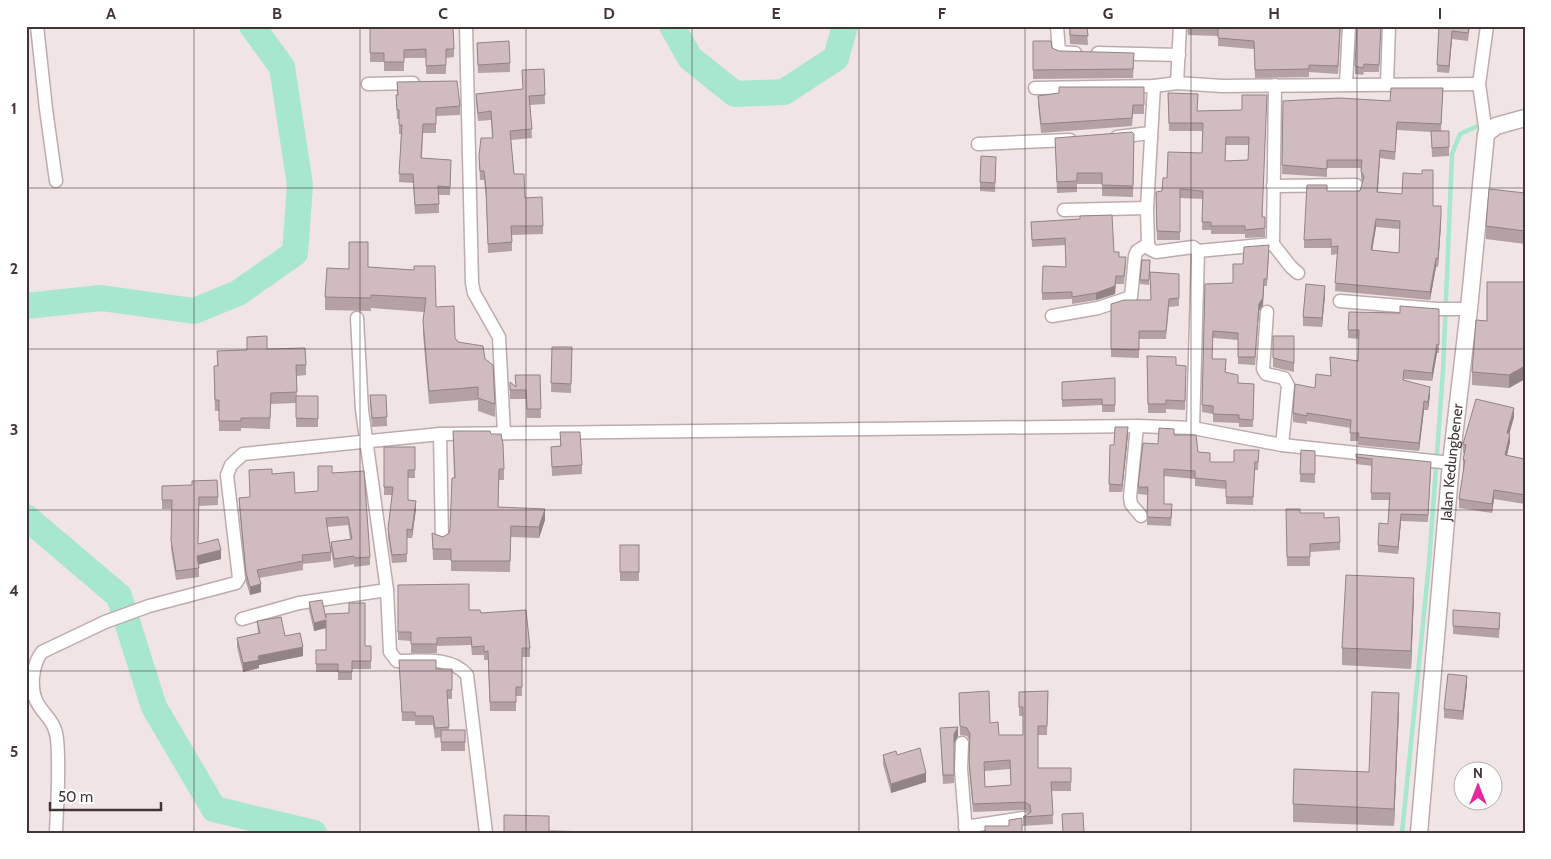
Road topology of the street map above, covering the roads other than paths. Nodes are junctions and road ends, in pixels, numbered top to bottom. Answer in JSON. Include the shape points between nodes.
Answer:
{"nodes":[{"id":1,"x":37,"y":26,"type":"edge"},
{"id":2,"x":466,"y":26,"type":"edge"},
{"id":3,"x":1057,"y":26,"type":"edge"},
{"id":4,"x":1180,"y":26,"type":"edge"},
{"id":5,"x":1349,"y":26,"type":"edge"},
{"id":6,"x":1389,"y":26,"type":"edge"},
{"id":7,"x":1487,"y":26,"type":"edge"},
{"id":8,"x":1179,"y":55,"type":"junction"},
{"id":9,"x":428,"y":82,"type":"edge"},
{"id":10,"x":1177,"y":83,"type":"junction"},
{"id":11,"x":368,"y":84,"type":"dead end"},
{"id":12,"x":1346,"y":84,"type":"junction"},
{"id":13,"x":1387,"y":84,"type":"junction"},
{"id":14,"x":1479,"y":84,"type":"junction"},
{"id":15,"x":1275,"y":85,"type":"junction"},
{"id":16,"x":1154,"y":86,"type":"junction"},
{"id":17,"x":1035,"y":88,"type":"dead end"},
{"id":18,"x":1525,"y":118,"type":"edge"},
{"id":19,"x":1485,"y":131,"type":"junction"},
{"id":20,"x":1150,"y":133,"type":"junction"},
{"id":21,"x":1103,"y":138,"type":"edge"},
{"id":22,"x":1084,"y":139,"type":"edge"},
{"id":23,"x":978,"y":144,"type":"dead end"},
{"id":24,"x":56,"y":181,"type":"dead end"},
{"id":25,"x":1356,"y":185,"type":"dead end"},
{"id":26,"x":1273,"y":186,"type":"junction"},
{"id":27,"x":1147,"y":208,"type":"junction"},
{"id":28,"x":1064,"y":210,"type":"dead end"},
{"id":29,"x":1148,"y":244,"type":"junction"},
{"id":30,"x":1273,"y":244,"type":"junction"},
{"id":31,"x":1198,"y":251,"type":"junction"},
{"id":32,"x":1298,"y":273,"type":"dead end"},
{"id":33,"x":1340,"y":301,"type":"dead end"},
{"id":34,"x":1469,"y":309,"type":"junction"},
{"id":35,"x":1267,"y":312,"type":"dead end"},
{"id":36,"x":1052,"y":316,"type":"dead end"},
{"id":37,"x":357,"y":318,"type":"dead end"},
{"id":38,"x":1138,"y":426,"type":"junction"},
{"id":39,"x":1193,"y":428,"type":"junction"},
{"id":40,"x":504,"y":433,"type":"junction"},
{"id":41,"x":440,"y":434,"type":"junction"},
{"id":42,"x":367,"y":442,"type":"junction"},
{"id":43,"x":1282,"y":445,"type":"junction"},
{"id":44,"x":1448,"y":462,"type":"junction"},
{"id":45,"x":1141,"y":516,"type":"dead end"},
{"id":46,"x":442,"y":540,"type":"edge"},
{"id":47,"x":386,"y":590,"type":"junction"},
{"id":48,"x":242,"y":619,"type":"dead end"},
{"id":49,"x":962,"y":743,"type":"dead end"},
{"id":50,"x":1023,"y":818,"type":"edge"},
{"id":51,"x":965,"y":830,"type":"edge"},
{"id":52,"x":56,"y":833,"type":"edge"},
{"id":53,"x":486,"y":833,"type":"edge"},
{"id":54,"x":1419,"y":833,"type":"edge"}],
"edges":[{"from":1,"to":24,"type":"street"},
{"from":2,"to":40,"type":"street","via":[[463,81],[472,283],[474,293],[499,337]]},
{"from":3,"to":8,"type":"street","via":[[1059,52]]},
{"from":4,"to":8,"type":"street"},
{"from":5,"to":12,"type":"street"},
{"from":6,"to":13,"type":"street"},
{"from":7,"to":14,"type":"street"},
{"from":8,"to":10,"type":"street"},
{"from":9,"to":11,"type":"street"},
{"from":10,"to":15,"type":"street"},
{"from":10,"to":16,"type":"street"},
{"from":12,"to":13,"type":"street"},
{"from":12,"to":15,"type":"street"},
{"from":13,"to":14,"type":"street"},
{"from":14,"to":19,"type":"street"},
{"from":15,"to":26,"type":"street"},
{"from":16,"to":17,"type":"street"},
{"from":16,"to":20,"type":"street"},
{"from":18,"to":19,"type":"street"},
{"from":19,"to":34,"type":"street","name":"Jalan Kedungbener"},
{"from":20,"to":21,"type":"street"},
{"from":20,"to":27,"type":"street"},
{"from":22,"to":23,"type":"street"},
{"from":25,"to":26,"type":"street"},
{"from":26,"to":30,"type":"street"},
{"from":27,"to":28,"type":"street"},
{"from":27,"to":29,"type":"street"},
{"from":29,"to":31,"type":"street","via":[[1156,252],[1193,247]]},
{"from":29,"to":36,"type":"street","via":[[1135,256],[1131,297],[1098,308]]},
{"from":30,"to":31,"type":"street"},
{"from":30,"to":32,"type":"street","via":[[1290,268]]},
{"from":31,"to":39,"type":"street"},
{"from":33,"to":34,"type":"street"},
{"from":34,"to":44,"type":"street","name":"Jalan Kedungbener"},
{"from":35,"to":43,"type":"street","via":[[1263,369],[1266,374],[1284,378],[1288,386]]},
{"from":37,"to":42,"type":"street"},
{"from":38,"to":39,"type":"street"},
{"from":38,"to":40,"type":"street"},
{"from":38,"to":45,"type":"street","via":[[1130,497],[1131,504]]},
{"from":39,"to":43,"type":"street"},
{"from":40,"to":41,"type":"street"},
{"from":41,"to":42,"type":"street"},
{"from":41,"to":46,"type":"street"},
{"from":42,"to":47,"type":"street"},
{"from":42,"to":52,"type":"street","via":[[243,454],[226,475],[238,581],[105,622],[38,656],[32,694],[56,732]]},
{"from":43,"to":44,"type":"street"},
{"from":44,"to":54,"type":"street","name":"Jalan Kedungbener"},
{"from":47,"to":48,"type":"street","via":[[299,603]]},
{"from":47,"to":53,"type":"street","via":[[392,657],[397,661],[439,661],[467,675]]},
{"from":49,"to":51,"type":"street"},
{"from":50,"to":51,"type":"street"}]}
